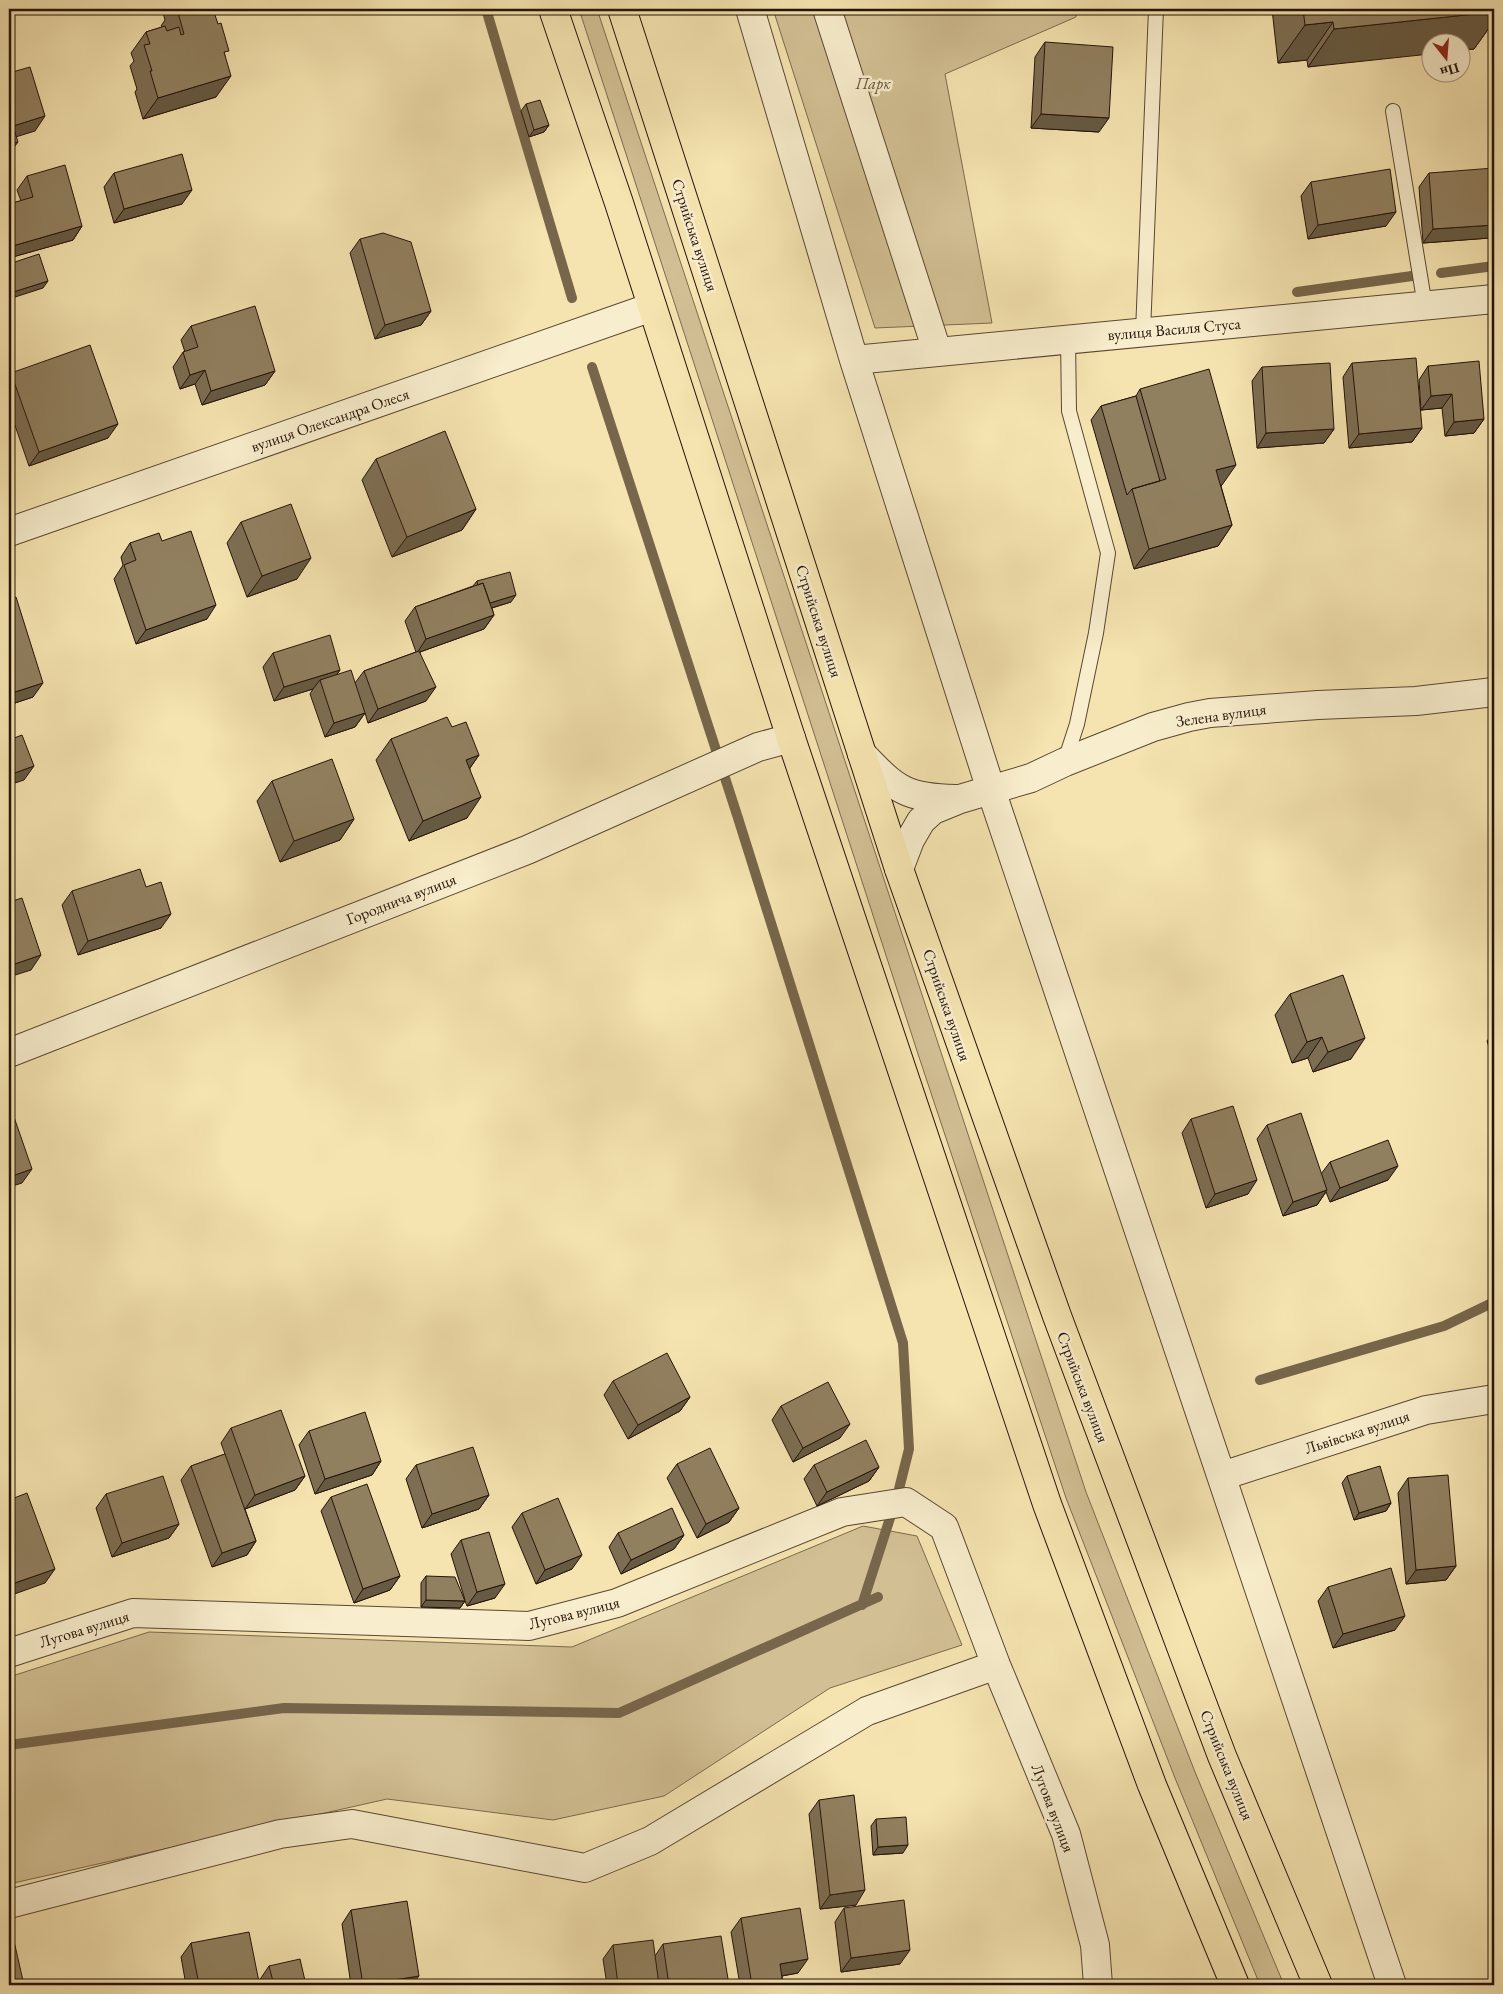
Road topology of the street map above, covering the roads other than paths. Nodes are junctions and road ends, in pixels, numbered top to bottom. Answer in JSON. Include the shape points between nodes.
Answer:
{"nodes":[{"id":1,"x":553,"y":9,"type":"edge"},
{"id":2,"x":622,"y":9,"type":"edge"},
{"id":3,"x":750,"y":9,"type":"edge"},
{"id":4,"x":827,"y":9,"type":"edge"},
{"id":5,"x":1156,"y":9,"type":"edge"},
{"id":6,"x":1393,"y":111,"type":"dead end"},
{"id":7,"x":1494,"y":299,"type":"edge"},
{"id":8,"x":1425,"y":306,"type":"junction"},
{"id":9,"x":652,"y":307,"type":"junction"},
{"id":10,"x":1143,"y":332,"type":"junction"},
{"id":11,"x":1068,"y":338,"type":"junction"},
{"id":12,"x":937,"y":352,"type":"junction"},
{"id":13,"x":854,"y":360,"type":"junction"},
{"id":14,"x":9,"y":532,"type":"edge"},
{"id":15,"x":1494,"y":692,"type":"edge"},
{"id":16,"x":791,"y":738,"type":"junction"},
{"id":17,"x":862,"y":754,"type":"junction"},
{"id":18,"x":1065,"y":762,"type":"junction"},
{"id":19,"x":991,"y":790,"type":"junction"},
{"id":20,"x":960,"y":799,"type":"junction"},
{"id":21,"x":899,"y":869,"type":"junction"},
{"id":22,"x":9,"y":1052,"type":"edge"},
{"id":23,"x":1494,"y":1399,"type":"edge"},
{"id":24,"x":1222,"y":1476,"type":"junction"},
{"id":25,"x":9,"y":1653,"type":"edge"},
{"id":26,"x":996,"y":1665,"type":"junction"},
{"id":27,"x":9,"y":1904,"type":"edge"},
{"id":28,"x":1098,"y":1985,"type":"edge"},
{"id":29,"x":1235,"y":1985,"type":"edge"},
{"id":30,"x":1318,"y":1985,"type":"edge"},
{"id":31,"x":1392,"y":1985,"type":"edge"}],
"edges":[{"from":1,"to":9,"type":"highway"},
{"from":2,"to":17,"type":"highway","name":"Стрийська вулиця"},
{"from":3,"to":13,"type":"street"},
{"from":4,"to":12,"type":"street"},
{"from":5,"to":10,"type":"lane"},
{"from":6,"to":8,"type":"lane"},
{"from":7,"to":8,"type":"street","name":"вулиця Василя Стуса"},
{"from":8,"to":10,"type":"street","name":"вулиця Василя Стуса"},
{"from":9,"to":14,"type":"street","name":"вулиця Олександра Олеся"},
{"from":9,"to":16,"type":"highway"},
{"from":10,"to":11,"type":"street","name":"вулиця Василя Стуса"},
{"from":11,"to":12,"type":"street","name":"вулиця Василя Стуса"},
{"from":11,"to":18,"type":"lane","via":[[1069,411],[1108,553],[1096,633],[1079,715]]},
{"from":12,"to":13,"type":"street","name":"вулиця Василя Стуса"},
{"from":13,"to":19,"type":"street"},
{"from":15,"to":18,"type":"street","name":"Зелена вулиця","via":[[1416,701],[1254,709],[1190,717],[1153,727]]},
{"from":16,"to":22,"type":"street","name":"Городнича вулиця","via":[[758,747],[527,850]]},
{"from":16,"to":29,"type":"highway","via":[[1047,1504],[1152,1785]]},
{"from":17,"to":20,"type":"street","name":"Зелена вулиця","via":[[904,792],[931,798]]},
{"from":17,"to":21,"type":"highway","name":"Стрийська вулиця"},
{"from":18,"to":19,"type":"street","name":"Зелена вулиця","via":[[1031,778]]},
{"from":19,"to":20,"type":"street","name":"Зелена вулиця"},
{"from":19,"to":24,"type":"street"},
{"from":20,"to":21,"type":"street","name":"Зелена вулиця","via":[[932,810],[921,821]]},
{"from":21,"to":30,"type":"highway","name":"Стрийська вулиця","via":[[1057,1316],[1190,1672]]},
{"from":23,"to":24,"type":"street","name":"Львівська вулиця","via":[[1426,1410]]},
{"from":24,"to":31,"type":"street"},
{"from":25,"to":26,"type":"street","name":"Лугова вулиця","via":[[133,1613],[529,1626],[617,1603],[842,1512],[906,1502],[944,1527]]},
{"from":26,"to":27,"type":"street","via":[[868,1711],[650,1841],[585,1868],[352,1824],[280,1834]]},
{"from":26,"to":28,"type":"street","name":"Лугова вулиця","via":[[1066,1834],[1095,1945]]}]}
